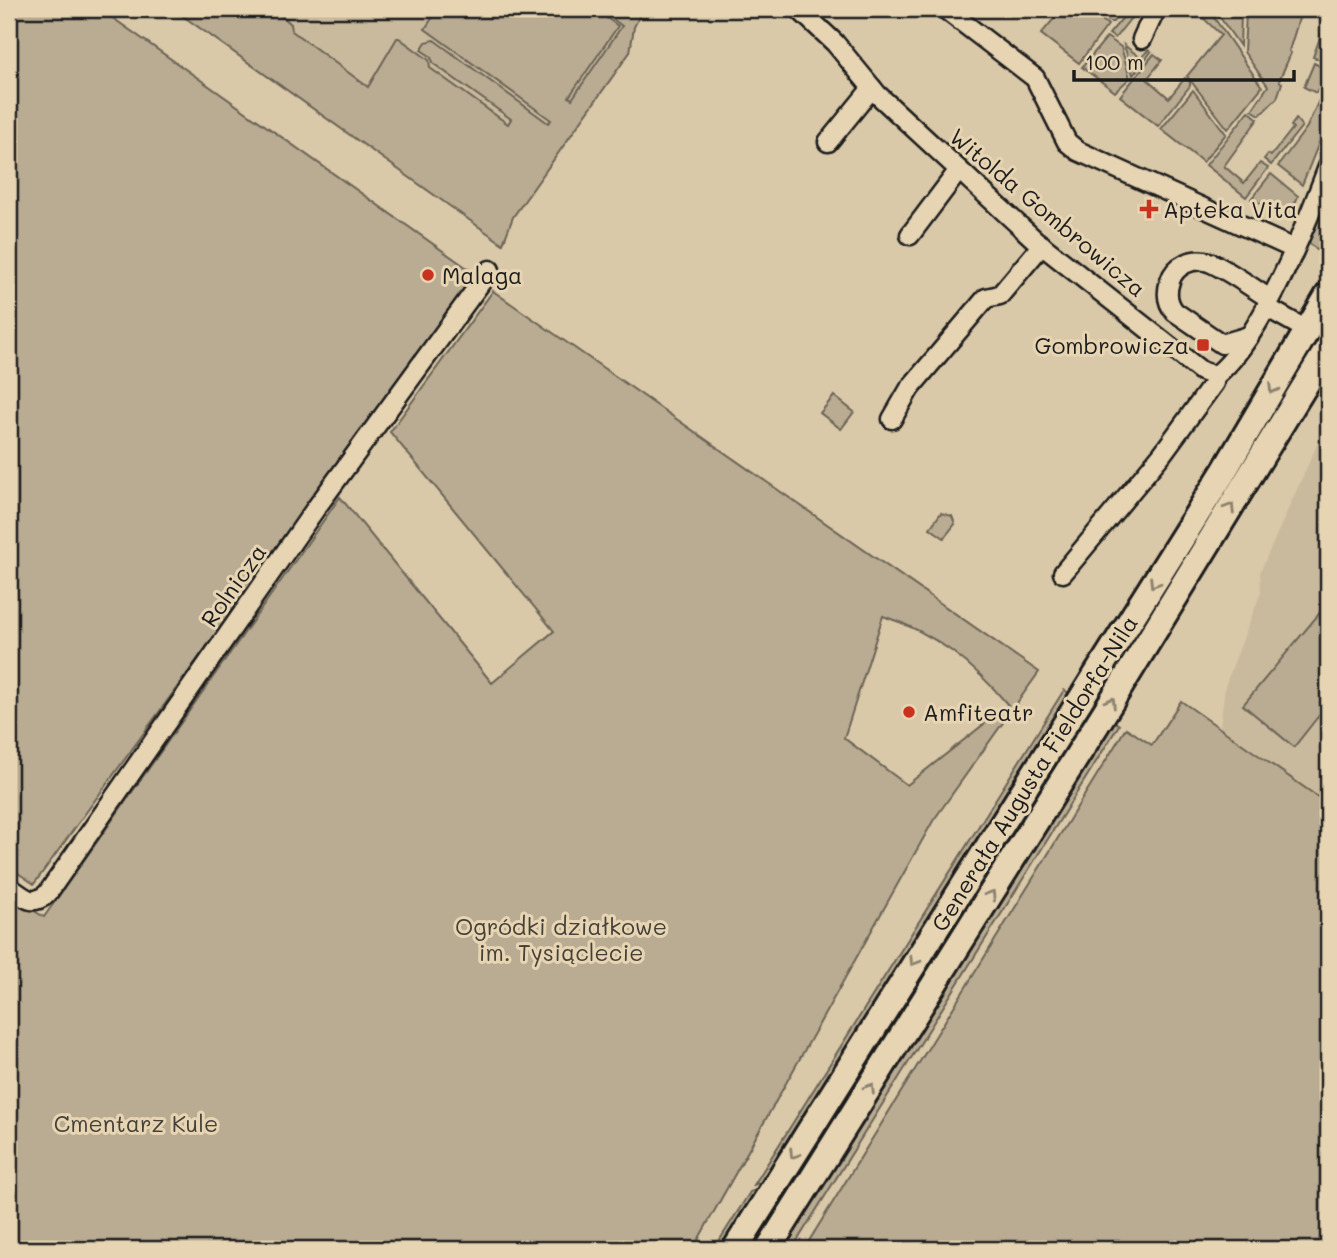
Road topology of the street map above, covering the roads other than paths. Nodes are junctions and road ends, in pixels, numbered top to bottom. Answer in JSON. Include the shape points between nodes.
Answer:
{"nodes":[{"id":1,"x":803,"y":9,"type":"edge"},
{"id":2,"x":944,"y":9,"type":"edge"},
{"id":3,"x":1156,"y":9,"type":"edge"},
{"id":4,"x":1142,"y":39,"type":"dead end"},
{"id":5,"x":872,"y":88,"type":"junction"},
{"id":6,"x":828,"y":142,"type":"dead end"},
{"id":7,"x":1328,"y":167,"type":"edge"},
{"id":8,"x":959,"y":170,"type":"junction"},
{"id":9,"x":910,"y":234,"type":"dead end"},
{"id":10,"x":1042,"y":245,"type":"junction"},
{"id":11,"x":1294,"y":249,"type":"junction"},
{"id":12,"x":490,"y":270,"type":"dead end"},
{"id":13,"x":1328,"y":295,"type":"edge"},
{"id":14,"x":1268,"y":303,"type":"junction"},
{"id":15,"x":1307,"y":330,"type":"junction"},
{"id":16,"x":1249,"y":336,"type":"junction"},
{"id":17,"x":1328,"y":348,"type":"edge"},
{"id":18,"x":1215,"y":376,"type":"junction"},
{"id":19,"x":892,"y":419,"type":"dead end"},
{"id":20,"x":1063,"y":573,"type":"dead end"},
{"id":21,"x":9,"y":887,"type":"edge"},
{"id":22,"x":735,"y":1249,"type":"edge"},
{"id":23,"x":768,"y":1249,"type":"edge"}],
"edges":[{"from":1,"to":5,"type":"street","name":"Witolda Gombrowicza"},
{"from":2,"to":11,"type":"street","via":[[1035,78],[1067,142],[1078,151]]},
{"from":3,"to":4,"type":"street"},
{"from":5,"to":6,"type":"street"},
{"from":5,"to":8,"type":"street","name":"Witolda Gombrowicza"},
{"from":7,"to":11,"type":"street"},
{"from":8,"to":9,"type":"street"},
{"from":8,"to":10,"type":"street","name":"Witolda Gombrowicza"},
{"from":10,"to":18,"type":"street","name":"Witolda Gombrowicza"},
{"from":10,"to":19,"type":"street","via":[[1000,295],[986,298],[910,388]]},
{"from":11,"to":14,"type":"street"},
{"from":12,"to":21,"type":"street","name":"Rolnicza","via":[[316,508],[47,894],[32,902]]},
{"from":13,"to":15,"type":"street","name":"Generała Augusta Fieldorfa-Nila"},
{"from":14,"to":15,"type":"street"},
{"from":14,"to":16,"type":"street"},
{"from":14,"to":16,"type":"street","via":[[1209,262],[1192,261],[1172,275],[1167,296],[1175,312],[1222,344]]},
{"from":15,"to":22,"type":"street","name":"Generała Augusta Fieldorfa-Nila","one_way":true,"via":[[1216,485]]},
{"from":16,"to":18,"type":"street"},
{"from":23,"to":17,"type":"street","name":"Generała Augusta Fieldorfa-Nila","one_way":true},
{"from":18,"to":20,"type":"street","via":[[1162,454]]}]}
